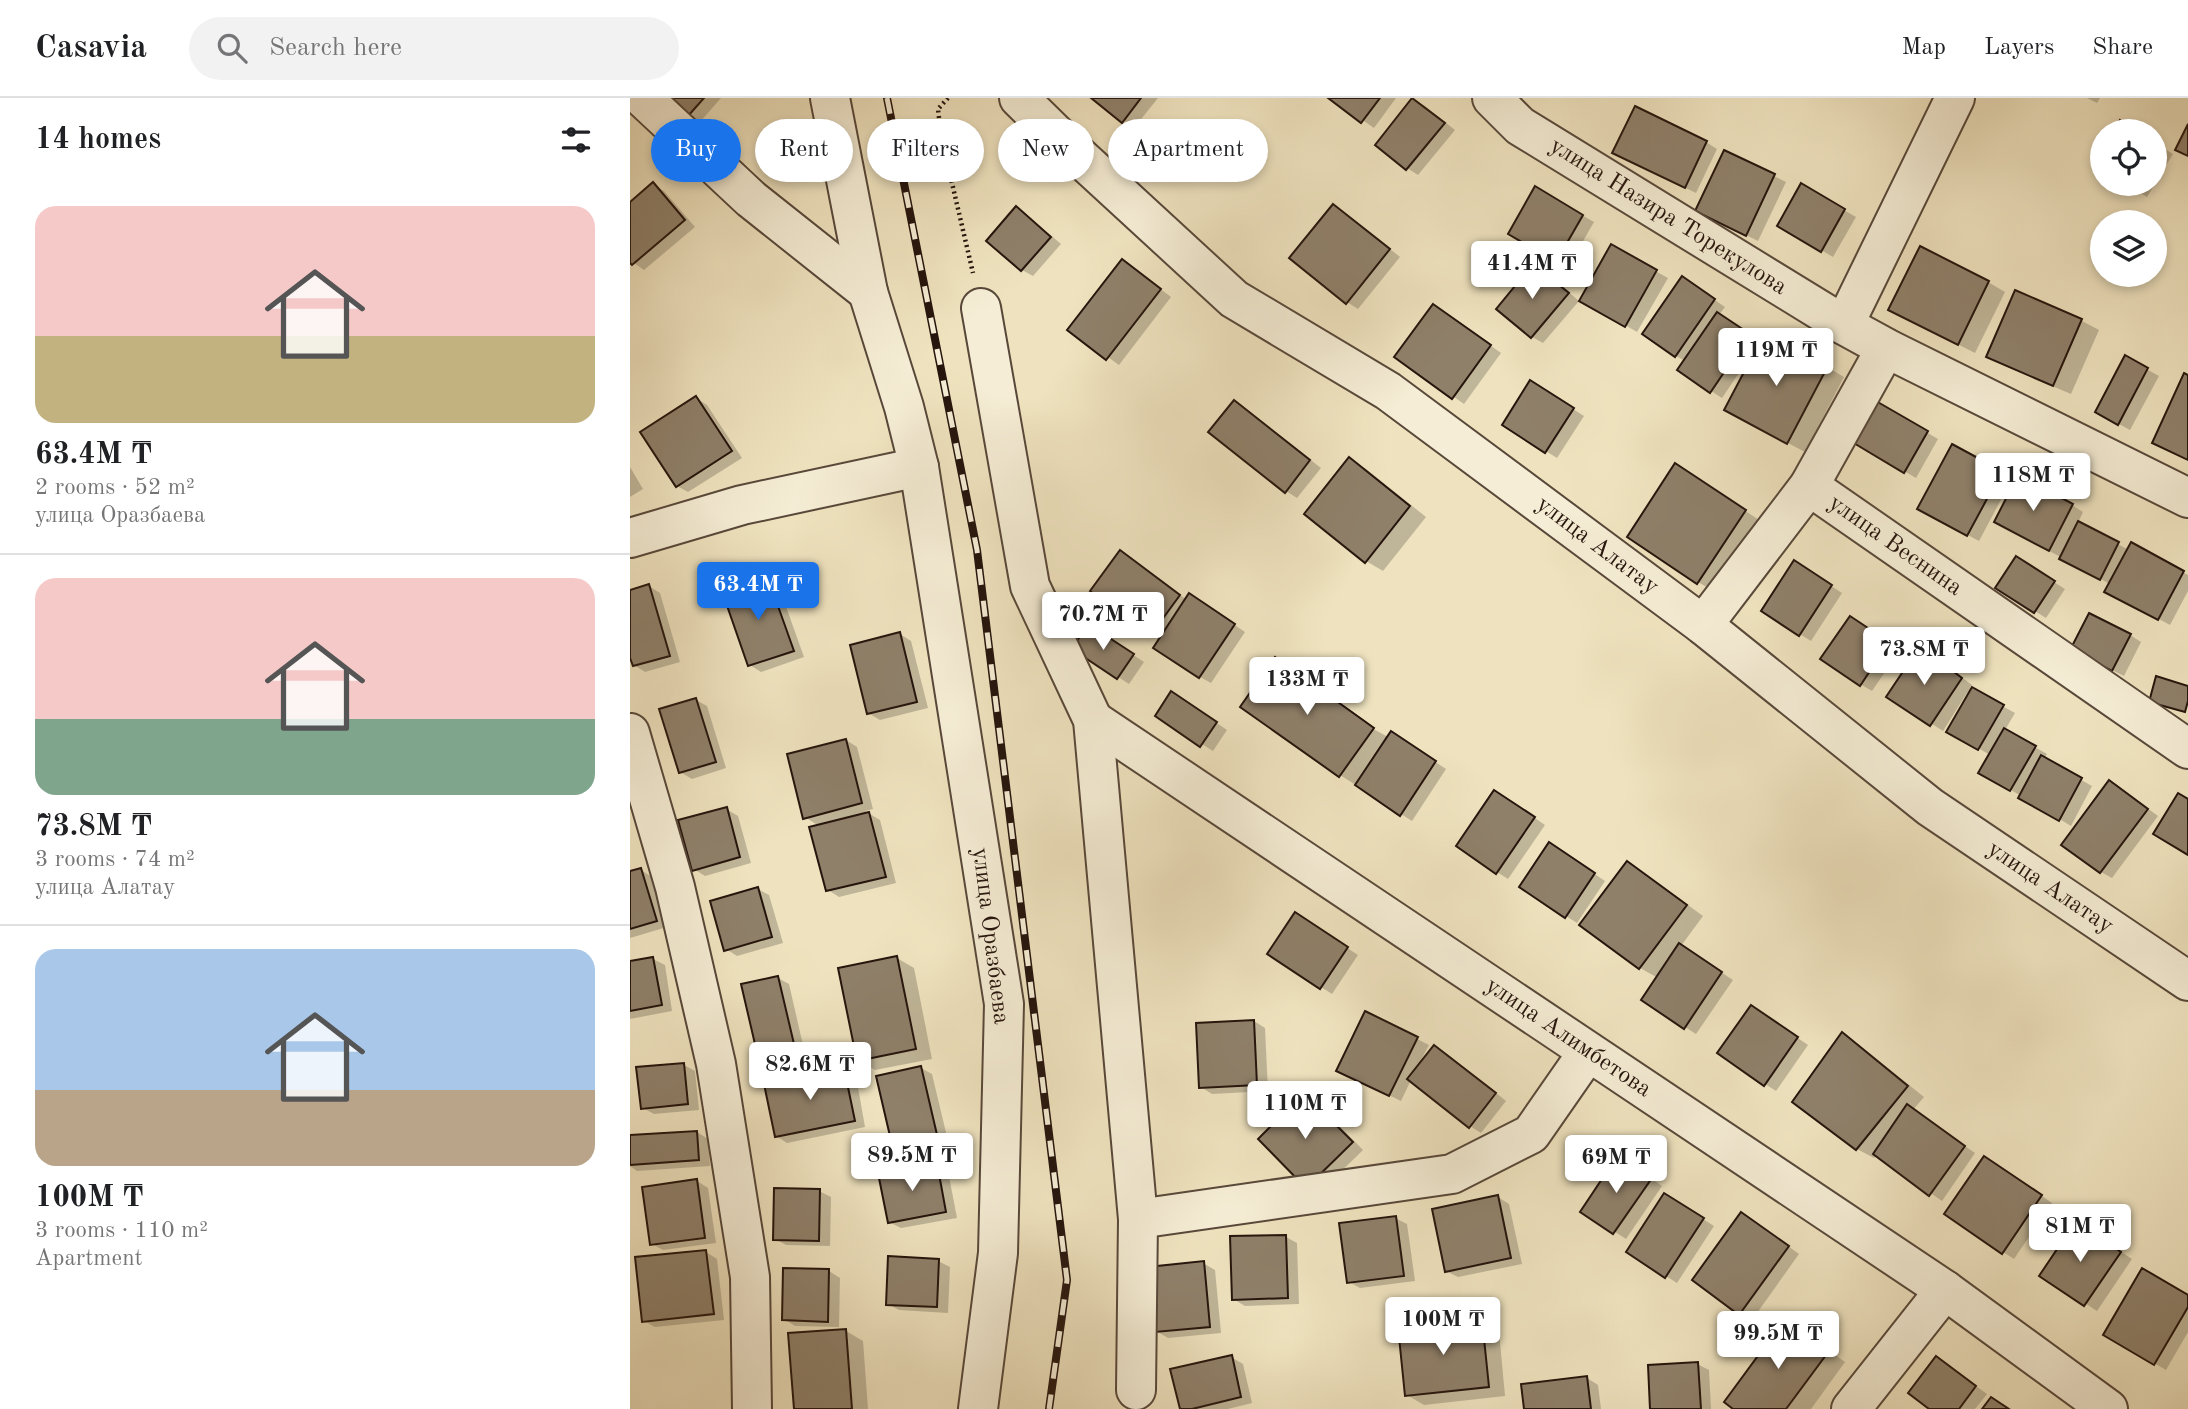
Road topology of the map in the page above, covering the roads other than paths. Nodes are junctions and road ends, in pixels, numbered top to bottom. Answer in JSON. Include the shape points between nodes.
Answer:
{"nodes":[{"id":1,"x":643,"y":98,"type":"edge"},
{"id":2,"x":830,"y":98,"type":"edge"},
{"id":3,"x":1019,"y":98,"type":"edge"},
{"id":4,"x":1492,"y":98,"type":"edge"},
{"id":5,"x":1955,"y":98,"type":"edge"},
{"id":6,"x":868,"y":292,"type":"junction"},
{"id":7,"x":981,"y":308,"type":"road end"},
{"id":8,"x":1844,"y":325,"type":"junction"},
{"id":9,"x":1886,"y":348,"type":"junction"},
{"id":10,"x":919,"y":467,"type":"junction"},
{"id":11,"x":1809,"y":486,"type":"junction"},
{"id":12,"x":2188,"y":498,"type":"edge"},
{"id":13,"x":630,"y":538,"type":"edge"},
{"id":14,"x":1703,"y":625,"type":"junction"},
{"id":15,"x":1093,"y":720,"type":"junction"},
{"id":16,"x":630,"y":733,"type":"edge"},
{"id":17,"x":2188,"y":749,"type":"edge"},
{"id":18,"x":2188,"y":981,"type":"edge"},
{"id":19,"x":1588,"y":1052,"type":"junction"},
{"id":20,"x":1138,"y":1219,"type":"junction"},
{"id":21,"x":1945,"y":1290,"type":"junction"},
{"id":22,"x":1136,"y":1390,"type":"dead end"},
{"id":23,"x":752,"y":1409,"type":"edge"},
{"id":24,"x":978,"y":1409,"type":"edge"},
{"id":25,"x":1851,"y":1409,"type":"edge"},
{"id":26,"x":2108,"y":1409,"type":"edge"}],
"edges":[{"from":1,"to":6,"type":"street","via":[[751,199]]},
{"from":2,"to":6,"type":"street","name":"улица Оразбаева"},
{"from":3,"to":14,"type":"street","name":"улица Алатау","via":[[1234,299],[1388,391]]},
{"from":4,"to":8,"type":"street","name":"улица Назира Торекулова","via":[[1520,126]]},
{"from":5,"to":8,"type":"street"},
{"from":6,"to":10,"type":"street","name":"улица Оразбаева"},
{"from":7,"to":15,"type":"street","via":[[1030,586]]},
{"from":8,"to":9,"type":"street","name":"улица Назира Торекулова"},
{"from":9,"to":11,"type":"street"},
{"from":9,"to":12,"type":"street","name":"улица Назира Торекулова"},
{"from":10,"to":13,"type":"street","via":[[742,505]]},
{"from":10,"to":24,"type":"street","name":"улица Оразбаева","via":[[1004,1004],[998,1254]]},
{"from":11,"to":14,"type":"street"},
{"from":11,"to":17,"type":"street","name":"улица Веснина"},
{"from":14,"to":18,"type":"street","name":"улица Алатау","via":[[1930,807]]},
{"from":15,"to":19,"type":"street","name":"улица Алимбетова"},
{"from":15,"to":20,"type":"street"},
{"from":16,"to":23,"type":"street","via":[[675,887],[716,1064],[750,1277]]},
{"from":19,"to":20,"type":"street","via":[[1531,1134],[1452,1174]]},
{"from":19,"to":21,"type":"street","name":"улица Алимбетова"},
{"from":20,"to":22,"type":"street"},
{"from":21,"to":25,"type":"street"},
{"from":21,"to":26,"type":"street","name":"улица Алимбетова"}]}
